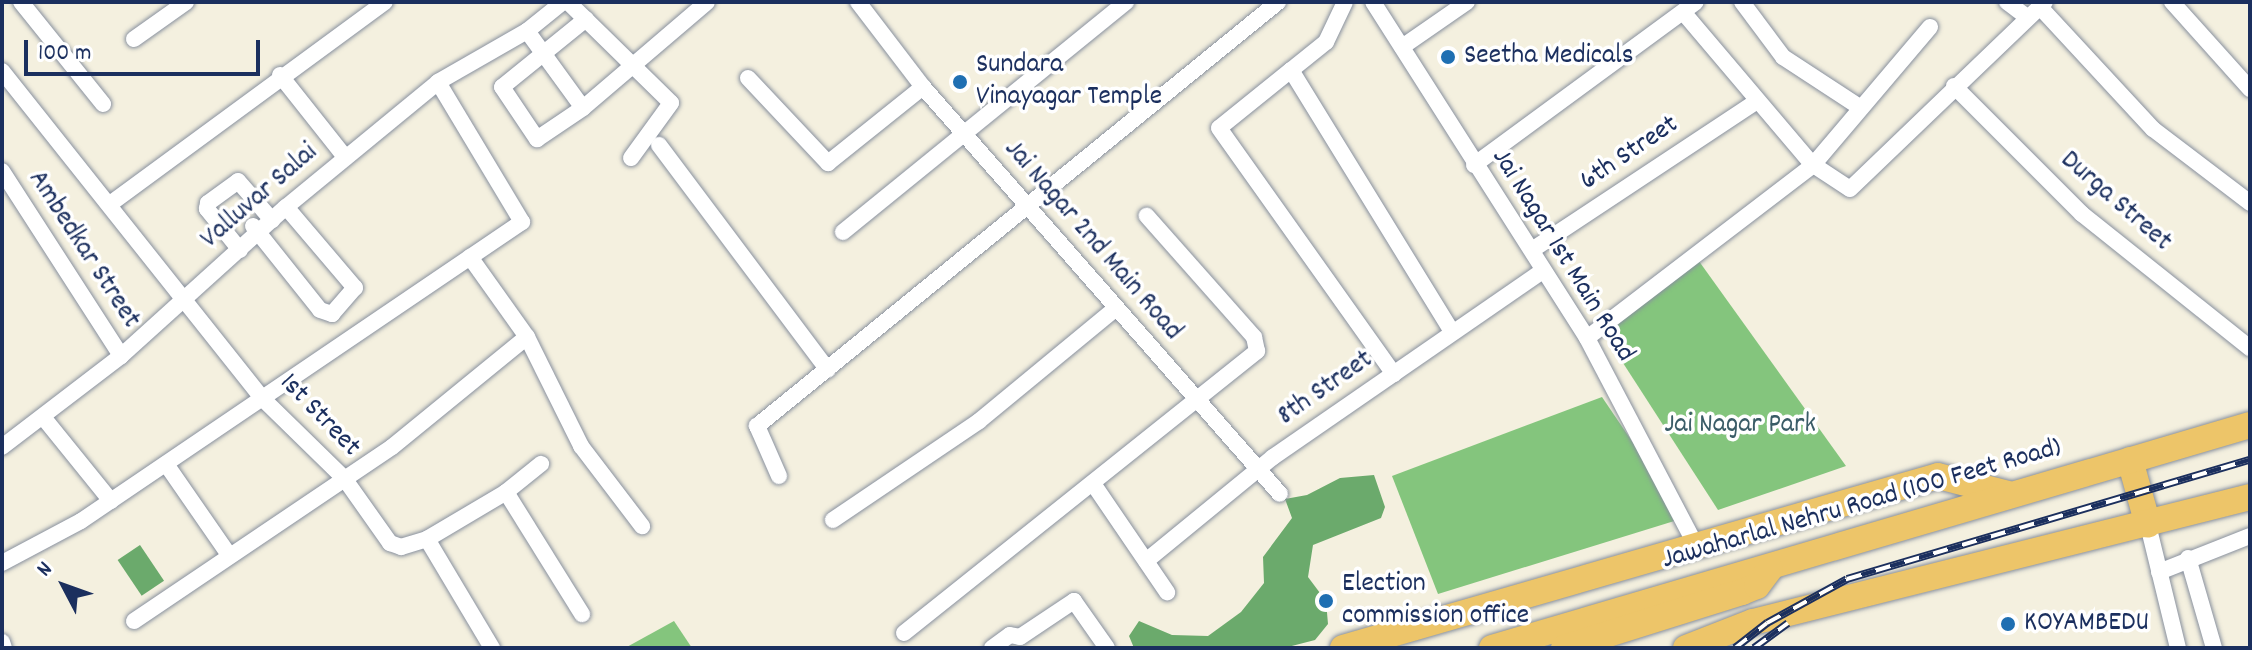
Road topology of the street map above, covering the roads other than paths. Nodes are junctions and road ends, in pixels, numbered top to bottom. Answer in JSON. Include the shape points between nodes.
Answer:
{"nodes":[{"id":1,"x":21,"y":2,"type":"edge"},
{"id":2,"x":186,"y":2,"type":"edge"},
{"id":3,"x":385,"y":2,"type":"edge"},
{"id":4,"x":566,"y":2,"type":"edge"},
{"id":5,"x":707,"y":2,"type":"edge"},
{"id":6,"x":858,"y":2,"type":"edge"},
{"id":7,"x":1126,"y":2,"type":"edge"},
{"id":8,"x":1278,"y":2,"type":"edge"},
{"id":9,"x":1345,"y":2,"type":"edge"},
{"id":10,"x":1373,"y":2,"type":"edge"},
{"id":11,"x":1467,"y":2,"type":"edge"},
{"id":12,"x":1742,"y":2,"type":"edge"},
{"id":13,"x":2007,"y":2,"type":"edge"},
{"id":14,"x":2172,"y":2,"type":"edge"},
{"id":15,"x":1689,"y":7,"type":"edge"},
{"id":16,"x":2037,"y":8,"type":"edge"},
{"id":17,"x":586,"y":19,"type":"junction"},
{"id":18,"x":1930,"y":27,"type":"dead end"},
{"id":19,"x":527,"y":31,"type":"junction"},
{"id":20,"x":134,"y":39,"type":"dead end"},
{"id":21,"x":1402,"y":47,"type":"junction"},
{"id":22,"x":543,"y":52,"type":"junction"},
{"id":23,"x":635,"y":65,"type":"junction"},
{"id":24,"x":1291,"y":70,"type":"junction"},
{"id":25,"x":2,"y":71,"type":"edge"},
{"id":26,"x":280,"y":75,"type":"junction"},
{"id":27,"x":748,"y":78,"type":"dead end"},
{"id":28,"x":438,"y":82,"type":"junction"},
{"id":29,"x":1954,"y":86,"type":"junction"},
{"id":30,"x":923,"y":87,"type":"junction"},
{"id":31,"x":2250,"y":89,"type":"edge"},
{"id":32,"x":1756,"y":102,"type":"junction"},
{"id":33,"x":103,"y":104,"type":"dead end"},
{"id":34,"x":1858,"y":106,"type":"junction"},
{"id":35,"x":583,"y":108,"type":"junction"},
{"id":36,"x":961,"y":132,"type":"junction"},
{"id":37,"x":659,"y":145,"type":"dead end"},
{"id":38,"x":345,"y":157,"type":"junction"},
{"id":39,"x":631,"y":158,"type":"dead end"},
{"id":40,"x":1474,"y":165,"type":"junction"},
{"id":41,"x":1813,"y":165,"type":"junction"},
{"id":42,"x":2,"y":171,"type":"edge"},
{"id":43,"x":2250,"y":203,"type":"edge"},
{"id":44,"x":110,"y":204,"type":"junction"},
{"id":45,"x":1030,"y":206,"type":"junction"},
{"id":46,"x":286,"y":207,"type":"junction"},
{"id":47,"x":1147,"y":216,"type":"dead end"},
{"id":48,"x":252,"y":231,"type":"junction"},
{"id":49,"x":843,"y":232,"type":"dead end"},
{"id":50,"x":1532,"y":250,"type":"junction"},
{"id":51,"x":470,"y":257,"type":"junction"},
{"id":52,"x":1543,"y":271,"type":"junction"},
{"id":53,"x":186,"y":297,"type":"junction"},
{"id":54,"x":1115,"y":309,"type":"junction"},
{"id":55,"x":1452,"y":332,"type":"junction"},
{"id":56,"x":527,"y":337,"type":"junction"},
{"id":57,"x":1587,"y":338,"type":"junction"},
{"id":58,"x":2250,"y":348,"type":"edge"},
{"id":59,"x":121,"y":356,"type":"junction"},
{"id":60,"x":828,"y":370,"type":"junction"},
{"id":61,"x":1394,"y":374,"type":"junction"},
{"id":62,"x":263,"y":399,"type":"junction"},
{"id":63,"x":1197,"y":402,"type":"junction"},
{"id":64,"x":43,"y":417,"type":"junction"},
{"id":65,"x":2250,"y":425,"type":"edge"},
{"id":66,"x":2,"y":447,"type":"edge"},
{"id":67,"x":2130,"y":460,"type":"junction"},
{"id":68,"x":166,"y":464,"type":"junction"},
{"id":69,"x":541,"y":464,"type":"dead end"},
{"id":70,"x":1259,"y":471,"type":"junction"},
{"id":71,"x":779,"y":476,"type":"dead end"},
{"id":72,"x":344,"y":478,"type":"junction"},
{"id":73,"x":1094,"y":485,"type":"junction"},
{"id":74,"x":506,"y":492,"type":"junction"},
{"id":75,"x":1280,"y":494,"type":"dead end"},
{"id":76,"x":2011,"y":495,"type":"junction"},
{"id":77,"x":2250,"y":497,"type":"edge"},
{"id":78,"x":111,"y":501,"type":"junction"},
{"id":79,"x":833,"y":520,"type":"dead end"},
{"id":80,"x":2148,"y":525,"type":"junction"},
{"id":81,"x":642,"y":526,"type":"dead end"},
{"id":82,"x":2250,"y":536,"type":"edge"},
{"id":83,"x":427,"y":539,"type":"junction"},
{"id":84,"x":1695,"y":544,"type":"junction"},
{"id":85,"x":229,"y":555,"type":"junction"},
{"id":86,"x":2188,"y":558,"type":"junction"},
{"id":87,"x":1146,"y":561,"type":"junction"},
{"id":88,"x":2,"y":563,"type":"edge"},
{"id":89,"x":1774,"y":563,"type":"junction"},
{"id":90,"x":2159,"y":572,"type":"junction"},
{"id":91,"x":1167,"y":592,"type":"dead end"},
{"id":92,"x":582,"y":614,"type":"dead end"},
{"id":93,"x":134,"y":621,"type":"dead end"},
{"id":94,"x":1753,"y":622,"type":"junction"},
{"id":95,"x":904,"y":633,"type":"dead end"},
{"id":96,"x":2,"y":642,"type":"edge"},
{"id":97,"x":4,"y":648,"type":"edge"},
{"id":98,"x":492,"y":648,"type":"edge"},
{"id":99,"x":992,"y":648,"type":"edge"},
{"id":100,"x":1107,"y":648,"type":"edge"},
{"id":101,"x":1343,"y":648,"type":"edge"},
{"id":102,"x":1492,"y":648,"type":"edge"},
{"id":103,"x":1564,"y":648,"type":"edge"},
{"id":104,"x":1623,"y":648,"type":"edge"},
{"id":105,"x":1686,"y":648,"type":"edge"},
{"id":106,"x":2178,"y":648,"type":"edge"},
{"id":107,"x":2214,"y":648,"type":"edge"}],
"edges":[{"from":1,"to":33,"type":"street"},
{"from":2,"to":20,"type":"street"},
{"from":3,"to":26,"type":"street"},
{"from":4,"to":17,"type":"street"},
{"from":4,"to":19,"type":"street","name":"Valluvar Salai"},
{"from":5,"to":23,"type":"street"},
{"from":6,"to":30,"type":"street","name":"Jai Nagar 2nd Main Road"},
{"from":7,"to":36,"type":"street"},
{"from":8,"to":45,"type":"street"},
{"from":9,"to":24,"type":"street","via":[[1326,42]]},
{"from":10,"to":21,"type":"street","name":"Jai Nagar 1st Main Road"},
{"from":11,"to":21,"type":"street"},
{"from":12,"to":34,"type":"street","via":[[1783,57]]},
{"from":13,"to":16,"type":"street"},
{"from":14,"to":31,"type":"street"},
{"from":15,"to":32,"type":"street"},
{"from":15,"to":40,"type":"street"},
{"from":16,"to":29,"type":"street"},
{"from":16,"to":43,"type":"street","via":[[2153,129]]},
{"from":17,"to":22,"type":"street"},
{"from":17,"to":23,"type":"street"},
{"from":18,"to":34,"type":"street"},
{"from":19,"to":22,"type":"street"},
{"from":19,"to":28,"type":"street","name":"Valluvar Salai"},
{"from":21,"to":40,"type":"street","name":"Jai Nagar 1st Main Road"},
{"from":22,"to":35,"type":"street"},
{"from":22,"to":35,"type":"street","via":[[502,87],[533,136],[544,138]]},
{"from":23,"to":35,"type":"street"},
{"from":23,"to":39,"type":"street","via":[[671,103]]},
{"from":24,"to":55,"type":"street"},
{"from":24,"to":61,"type":"street","via":[[1219,128]]},
{"from":25,"to":44,"type":"street","name":"1st Street"},
{"from":26,"to":38,"type":"street"},
{"from":26,"to":44,"type":"street"},
{"from":27,"to":30,"type":"street","via":[[828,163]]},
{"from":28,"to":38,"type":"street","name":"Valluvar Salai"},
{"from":28,"to":51,"type":"street","via":[[522,222]]},
{"from":29,"to":41,"type":"street","via":[[1850,189]]},
{"from":29,"to":58,"type":"street","name":"Durga Street","via":[[2082,214]]},
{"from":30,"to":36,"type":"street","name":"Jai Nagar 2nd Main Road"},
{"from":32,"to":41,"type":"street"},
{"from":32,"to":50,"type":"street","name":"6th Street"},
{"from":34,"to":41,"type":"street"},
{"from":36,"to":45,"type":"street","name":"Jai Nagar 2nd Main Road"},
{"from":36,"to":49,"type":"street"},
{"from":37,"to":60,"type":"street"},
{"from":38,"to":46,"type":"street","name":"Valluvar Salai"},
{"from":40,"to":50,"type":"street","name":"Jai Nagar 1st Main Road"},
{"from":41,"to":57,"type":"street"},
{"from":42,"to":59,"type":"street","name":"Ambedkar Street"},
{"from":44,"to":53,"type":"street","name":"1st Street"},
{"from":45,"to":54,"type":"street","name":"Jai Nagar 2nd Main Road"},
{"from":45,"to":60,"type":"street"},
{"from":46,"to":48,"type":"street","name":"Valluvar Salai"},
{"from":46,"to":48,"type":"street","via":[[355,288],[332,314],[320,310]]},
{"from":47,"to":63,"type":"street","via":[[1258,344],[1257,351]]},
{"from":48,"to":53,"type":"street","name":"Valluvar Salai"},
{"from":50,"to":52,"type":"street","name":"Jai Nagar 1st Main Road"},
{"from":51,"to":56,"type":"street"},
{"from":51,"to":62,"type":"street"},
{"from":52,"to":55,"type":"street","name":"8th Street"},
{"from":52,"to":57,"type":"street","name":"Jai Nagar 1st Main Road"},
{"from":53,"to":59,"type":"street","name":"Valluvar Salai"},
{"from":53,"to":62,"type":"street","name":"1st Street"},
{"from":54,"to":63,"type":"street","name":"Jai Nagar 2nd Main Road"},
{"from":54,"to":79,"type":"street","via":[[979,421]]},
{"from":55,"to":61,"type":"street","name":"8th Street"},
{"from":56,"to":72,"type":"street","via":[[392,447]]},
{"from":56,"to":81,"type":"street","via":[[581,446]]},
{"from":57,"to":84,"type":"street","name":"Jai Nagar 1st Main Road"},
{"from":59,"to":64,"type":"street","name":"Valluvar Salai"},
{"from":60,"to":71,"type":"street","via":[[757,426]]},
{"from":61,"to":70,"type":"street","name":"8th Street"},
{"from":62,"to":68,"type":"street"},
{"from":62,"to":72,"type":"street","name":"1st Street"},
{"from":63,"to":70,"type":"street","name":"Jai Nagar 2nd Main Road"},
{"from":63,"to":73,"type":"street"},
{"from":64,"to":66,"type":"street","name":"Valluvar Salai"},
{"from":64,"to":78,"type":"street"},
{"from":65,"to":67,"type":"main road","name":"Jawaharlal Nehru Road (100 Feet Road)"},
{"from":67,"to":76,"type":"main road","name":"Jawaharlal Nehru Road (100 Feet Road)"},
{"from":67,"to":80,"type":"main road"},
{"from":68,"to":78,"type":"street"},
{"from":68,"to":85,"type":"street"},
{"from":69,"to":74,"type":"street"},
{"from":70,"to":75,"type":"street","name":"Jai Nagar 2nd Main Road"},
{"from":70,"to":87,"type":"street","name":"8th Street"},
{"from":72,"to":83,"type":"street","name":"1st Street","via":[[390,543],[401,547]]},
{"from":72,"to":85,"type":"street"},
{"from":73,"to":87,"type":"street"},
{"from":73,"to":95,"type":"street"},
{"from":74,"to":83,"type":"street"},
{"from":74,"to":92,"type":"street"},
{"from":76,"to":84,"type":"main road","via":[[1938,476]]},
{"from":76,"to":89,"type":"main road","name":"Jawaharlal Nehru Road (100 Feet Road)"},
{"from":77,"to":80,"type":"main road"},
{"from":78,"to":88,"type":"street"},
{"from":80,"to":90,"type":"street"},
{"from":80,"to":94,"type":"main road"},
{"from":82,"to":86,"type":"street"},
{"from":83,"to":98,"type":"street"},
{"from":84,"to":101,"type":"main road"},
{"from":85,"to":93,"type":"street"},
{"from":86,"to":90,"type":"street"},
{"from":86,"to":107,"type":"street"},
{"from":87,"to":91,"type":"street"},
{"from":89,"to":102,"type":"main road","name":"Jawaharlal Nehru Road (100 Feet Road)"},
{"from":89,"to":103,"type":"main road","via":[[1757,586]]},
{"from":90,"to":106,"type":"street"},
{"from":94,"to":104,"type":"main road","via":[[1736,615],[1720,617]]},
{"from":94,"to":105,"type":"main road"},
{"from":96,"to":97,"type":"street"},
{"from":99,"to":100,"type":"street","via":[[1010,635],[1020,637],[1074,601]]}]}
